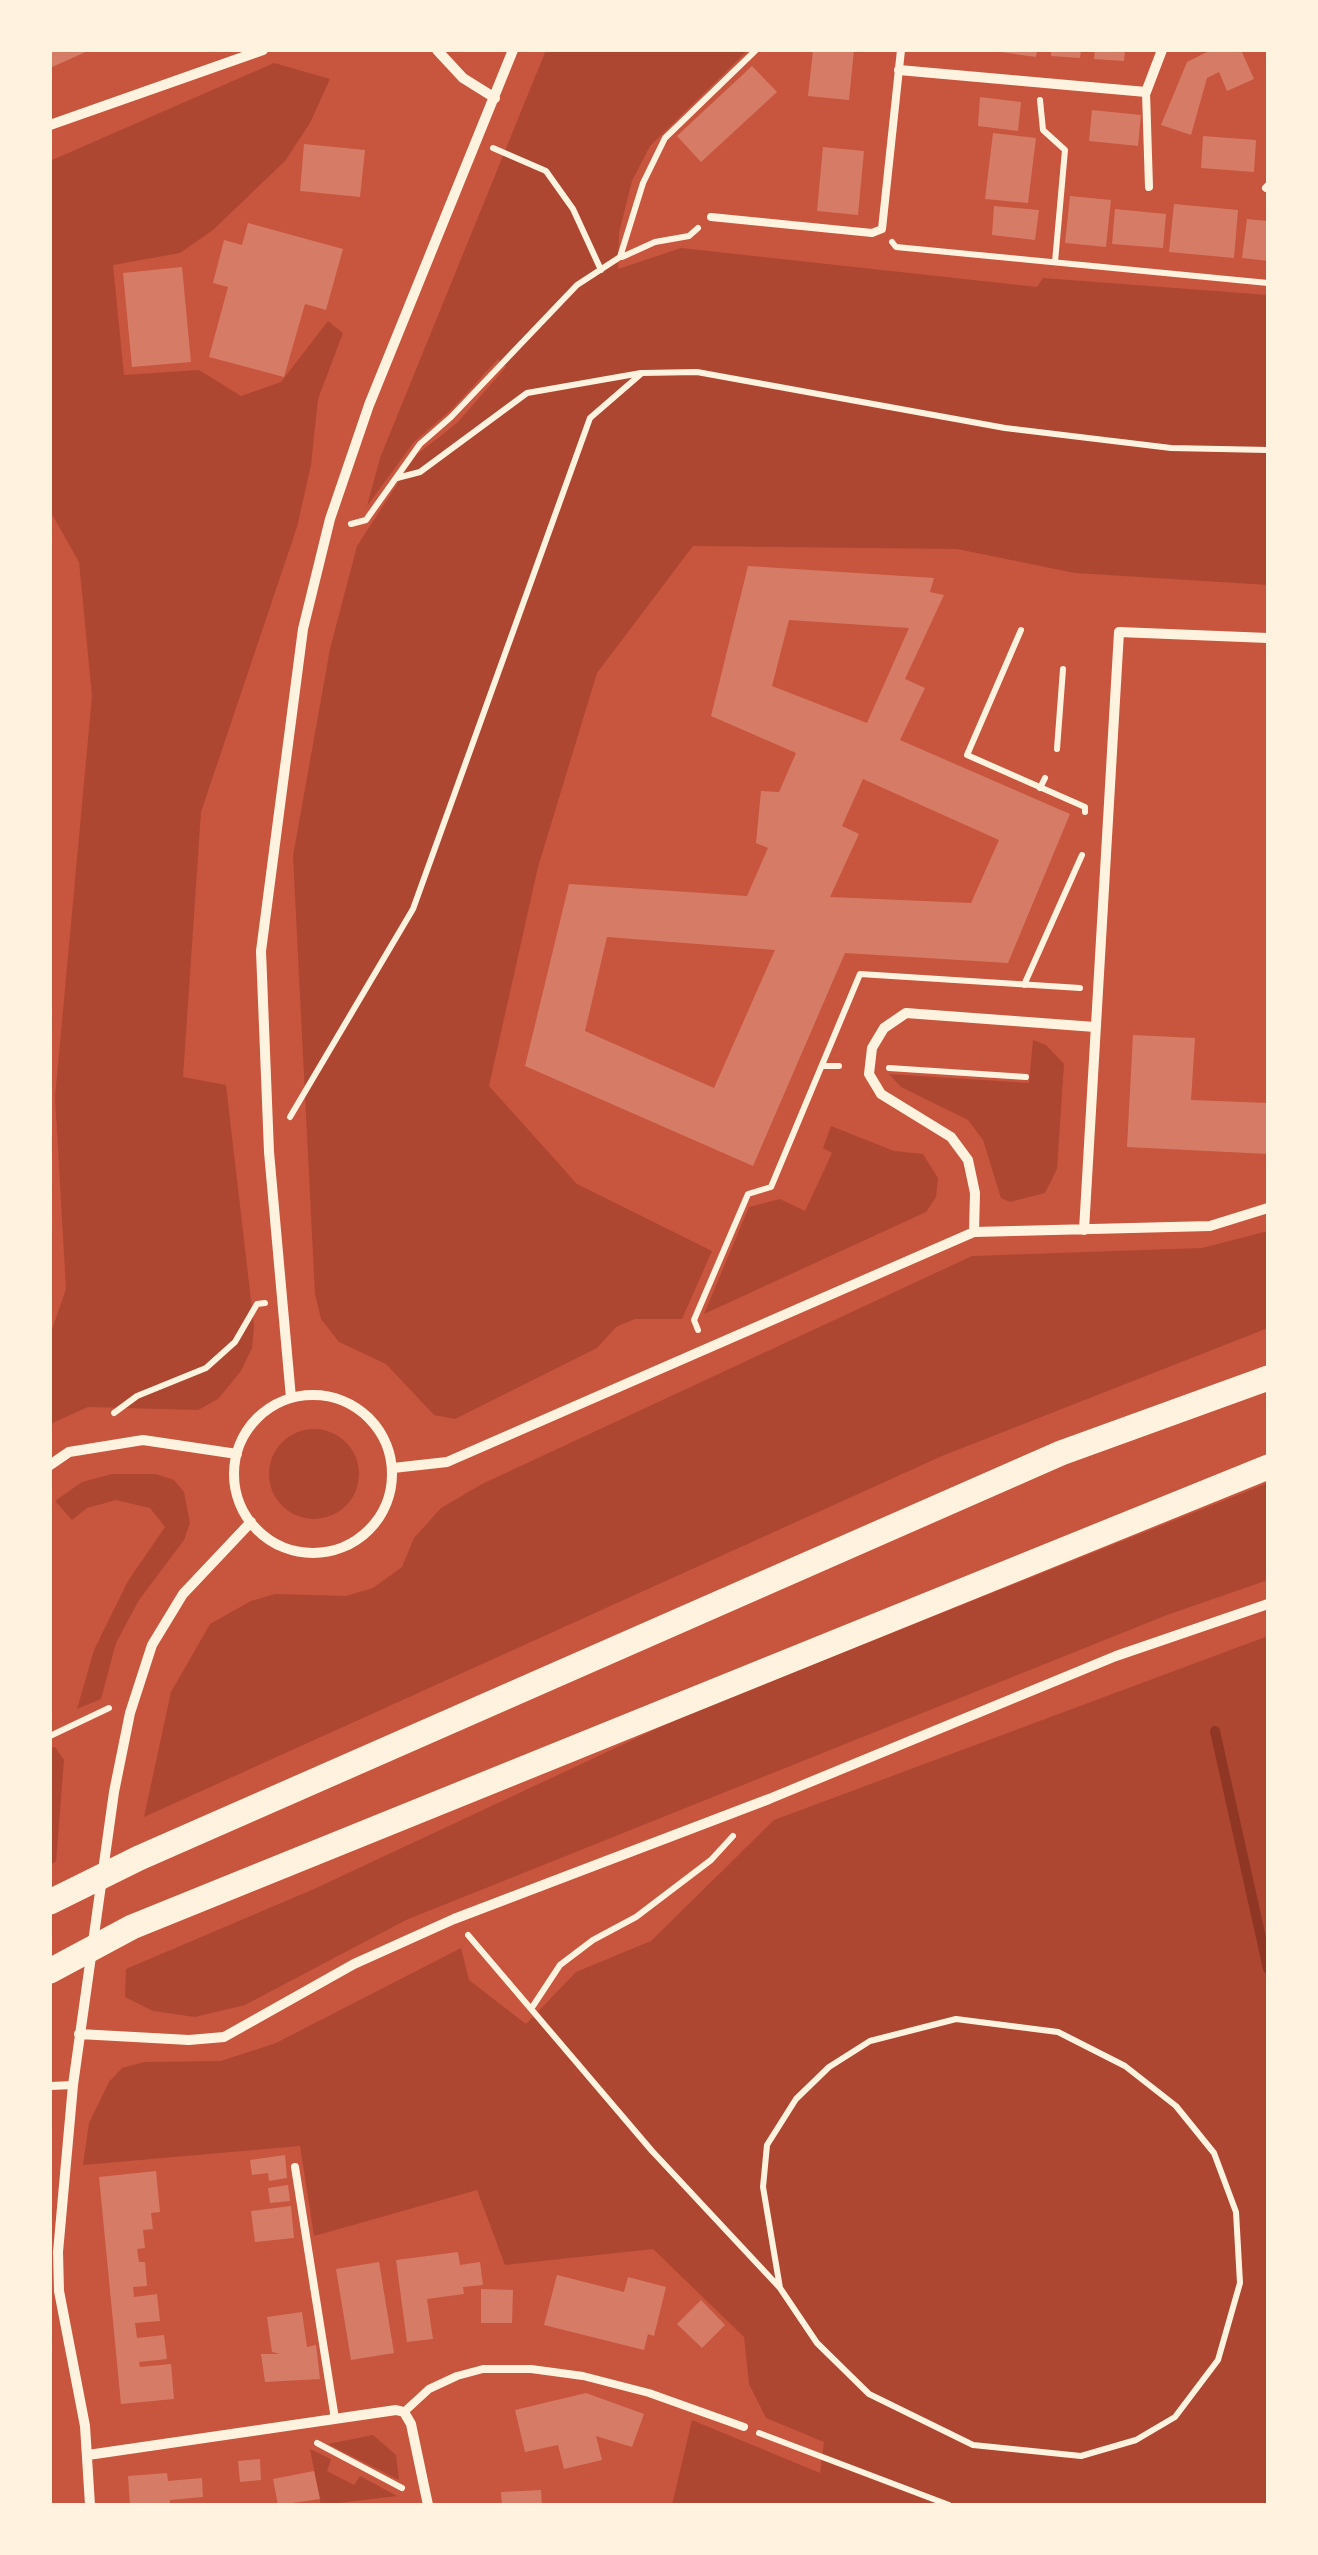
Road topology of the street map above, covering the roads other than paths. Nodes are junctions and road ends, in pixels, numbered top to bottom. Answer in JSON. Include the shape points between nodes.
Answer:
{"nodes":[{"id":1,"x":263,"y":50,"type":"edge"},
{"id":2,"x":437,"y":50,"type":"edge"},
{"id":3,"x":513,"y":50,"type":"edge"},
{"id":4,"x":900,"y":50,"type":"edge"},
{"id":5,"x":1162,"y":50,"type":"edge"},
{"id":6,"x":899,"y":70,"type":"junction"},
{"id":7,"x":1146,"y":92,"type":"junction"},
{"id":8,"x":495,"y":98,"type":"junction"},
{"id":9,"x":50,"y":125,"type":"edge"},
{"id":10,"x":1149,"y":188,"type":"dead end"},
{"id":11,"x":711,"y":218,"type":"road end"},
{"id":12,"x":1268,"y":638,"type":"edge"},
{"id":13,"x":1096,"y":1028,"type":"junction"},
{"id":14,"x":1268,"y":1208,"type":"edge"},
{"id":15,"x":1084,"y":1230,"type":"junction"},
{"id":16,"x":974,"y":1232,"type":"junction"},
{"id":17,"x":1268,"y":1378,"type":"edge"},
{"id":18,"x":291,"y":1398,"type":"junction"},
{"id":19,"x":237,"y":1454,"type":"junction"},
{"id":20,"x":50,"y":1466,"type":"edge"},
{"id":21,"x":1268,"y":1466,"type":"edge"},
{"id":22,"x":392,"y":1468,"type":"junction"},
{"id":23,"x":251,"y":1522,"type":"junction"},
{"id":24,"x":1268,"y":1604,"type":"edge"},
{"id":25,"x":50,"y":1902,"type":"edge"},
{"id":26,"x":50,"y":1970,"type":"edge"},
{"id":27,"x":80,"y":2034,"type":"junction"},
{"id":28,"x":73,"y":2085,"type":"junction"},
{"id":29,"x":50,"y":2086,"type":"edge"},
{"id":30,"x":295,"y":2167,"type":"dead end"},
{"id":31,"x":404,"y":2412,"type":"junction"},
{"id":32,"x":335,"y":2418,"type":"junction"},
{"id":33,"x":744,"y":2428,"type":"road end"},
{"id":34,"x":88,"y":2455,"type":"junction"},
{"id":35,"x":90,"y":2505,"type":"edge"},
{"id":36,"x":428,"y":2505,"type":"edge"}],
"edges":[{"from":1,"to":9,"type":"street"},
{"from":2,"to":8,"type":"street"},
{"from":3,"to":8,"type":"street"},
{"from":4,"to":6,"type":"lane"},
{"from":5,"to":7,"type":"street"},
{"from":6,"to":7,"type":"street"},
{"from":6,"to":11,"type":"lane","via":[[882,229]]},
{"from":7,"to":10,"type":"lane"},
{"from":8,"to":18,"type":"street","via":[[369,406],[330,519],[303,629],[261,952],[269,1152]]},
{"from":12,"to":13,"type":"street","via":[[1119,632]]},
{"from":13,"to":15,"type":"street"},
{"from":13,"to":16,"type":"street","via":[[906,1013],[884,1028],[870,1061],[874,1084],[960,1148],[973,1177]]},
{"from":14,"to":15,"type":"street","via":[[1210,1226]]},
{"from":15,"to":16,"type":"street"},
{"from":16,"to":22,"type":"street","via":[[447,1462]]},
{"from":17,"to":25,"type":"highway","via":[[1061,1453]]},
{"from":18,"to":19,"type":"street","via":[[256,1418]]},
{"from":18,"to":22,"type":"street","via":[[314,1394],[359,1408],[388,1445]]},
{"from":19,"to":20,"type":"street","via":[[143,1440],[69,1452]]},
{"from":19,"to":23,"type":"street","via":[[236,1489]]},
{"from":21,"to":26,"type":"highway","via":[[132,1927]]},
{"from":22,"to":23,"type":"street","via":[[380,1516],[342,1548],[292,1550]]},
{"from":23,"to":27,"type":"street","via":[[183,1594],[139,1679],[114,1792]]},
{"from":24,"to":27,"type":"street","via":[[1116,1656],[454,1919],[354,1964],[224,2037]]},
{"from":27,"to":28,"type":"street"},
{"from":28,"to":29,"type":"lane"},
{"from":28,"to":34,"type":"street","via":[[59,2291]]},
{"from":30,"to":32,"type":"lane"},
{"from":31,"to":32,"type":"street"},
{"from":31,"to":33,"type":"lane","via":[[457,2376],[530,2369],[649,2392]]},
{"from":31,"to":36,"type":"street"},
{"from":32,"to":34,"type":"street"},
{"from":34,"to":35,"type":"street"}]}
